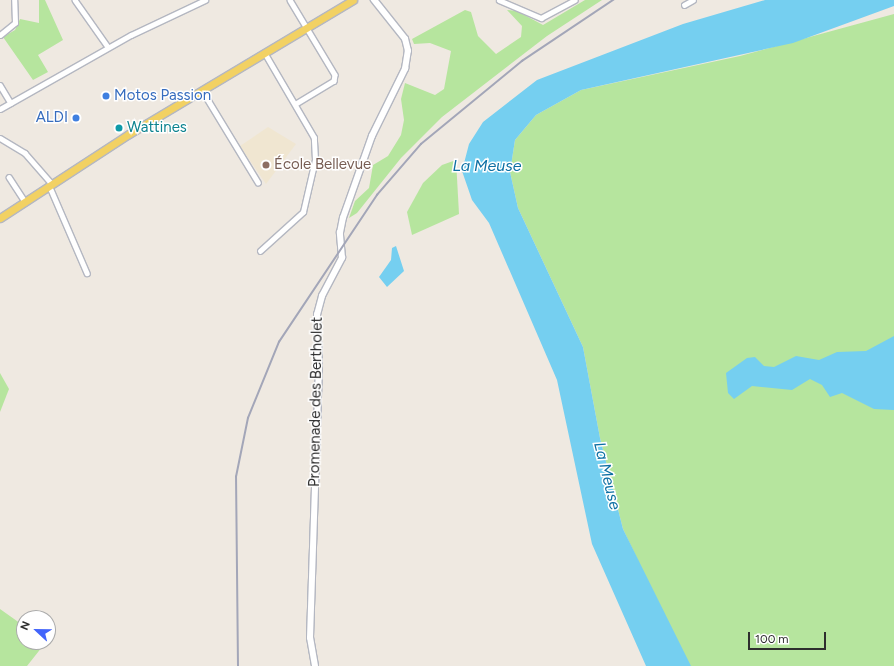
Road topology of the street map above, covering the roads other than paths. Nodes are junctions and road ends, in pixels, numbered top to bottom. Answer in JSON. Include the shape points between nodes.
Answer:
{"nodes":[{"id":1,"x":14,"y":0,"type":"edge"},
{"id":2,"x":75,"y":0,"type":"edge"},
{"id":3,"x":205,"y":0,"type":"edge"},
{"id":4,"x":290,"y":0,"type":"edge"},
{"id":5,"x":353,"y":0,"type":"edge"},
{"id":6,"x":374,"y":0,"type":"edge"},
{"id":7,"x":499,"y":0,"type":"edge"},
{"id":8,"x":575,"y":0,"type":"edge"},
{"id":9,"x":693,"y":0,"type":"edge"},
{"id":10,"x":684,"y":6,"type":"dead end"},
{"id":11,"x":307,"y":28,"type":"junction"},
{"id":12,"x":0,"y":35,"type":"edge"},
{"id":13,"x":108,"y":47,"type":"junction"},
{"id":14,"x":265,"y":54,"type":"junction"},
{"id":15,"x":0,"y":85,"type":"edge"},
{"id":16,"x":202,"y":90,"type":"junction"},
{"id":17,"x":11,"y":103,"type":"junction"},
{"id":18,"x":296,"y":104,"type":"junction"},
{"id":19,"x":0,"y":109,"type":"edge"},
{"id":20,"x":0,"y":138,"type":"edge"},
{"id":21,"x":9,"y":177,"type":"dead end"},
{"id":22,"x":258,"y":182,"type":"dead end"},
{"id":23,"x":50,"y":185,"type":"junction"},
{"id":24,"x":25,"y":202,"type":"junction"},
{"id":25,"x":0,"y":218,"type":"edge"},
{"id":26,"x":260,"y":251,"type":"dead end"},
{"id":27,"x":87,"y":273,"type":"dead end"},
{"id":28,"x":315,"y":666,"type":"edge"}],
"edges":[{"from":1,"to":12,"type":"street","via":[[15,23]]},
{"from":2,"to":13,"type":"street"},
{"from":3,"to":13,"type":"street"},
{"from":4,"to":11,"type":"street"},
{"from":5,"to":11,"type":"main road"},
{"from":6,"to":28,"type":"street","name":"Promenade des Bertholet","via":[[403,35],[408,51],[404,69],[372,136],[343,218],[340,237],[342,258],[322,296],[317,315],[319,366],[310,638]]},
{"from":7,"to":8,"type":"street","via":[[541,18]]},
{"from":9,"to":10,"type":"street"},
{"from":11,"to":14,"type":"main road"},
{"from":11,"to":18,"type":"street","via":[[335,75],[334,80]]},
{"from":13,"to":17,"type":"street"},
{"from":14,"to":16,"type":"main road"},
{"from":14,"to":18,"type":"street"},
{"from":15,"to":17,"type":"street"},
{"from":16,"to":22,"type":"street"},
{"from":16,"to":23,"type":"main road"},
{"from":17,"to":19,"type":"street"},
{"from":18,"to":26,"type":"street","via":[[314,138],[312,175],[303,212]]},
{"from":20,"to":23,"type":"street","via":[[25,153]]},
{"from":21,"to":24,"type":"street"},
{"from":23,"to":24,"type":"main road"},
{"from":23,"to":27,"type":"street"},
{"from":24,"to":25,"type":"main road"}]}
